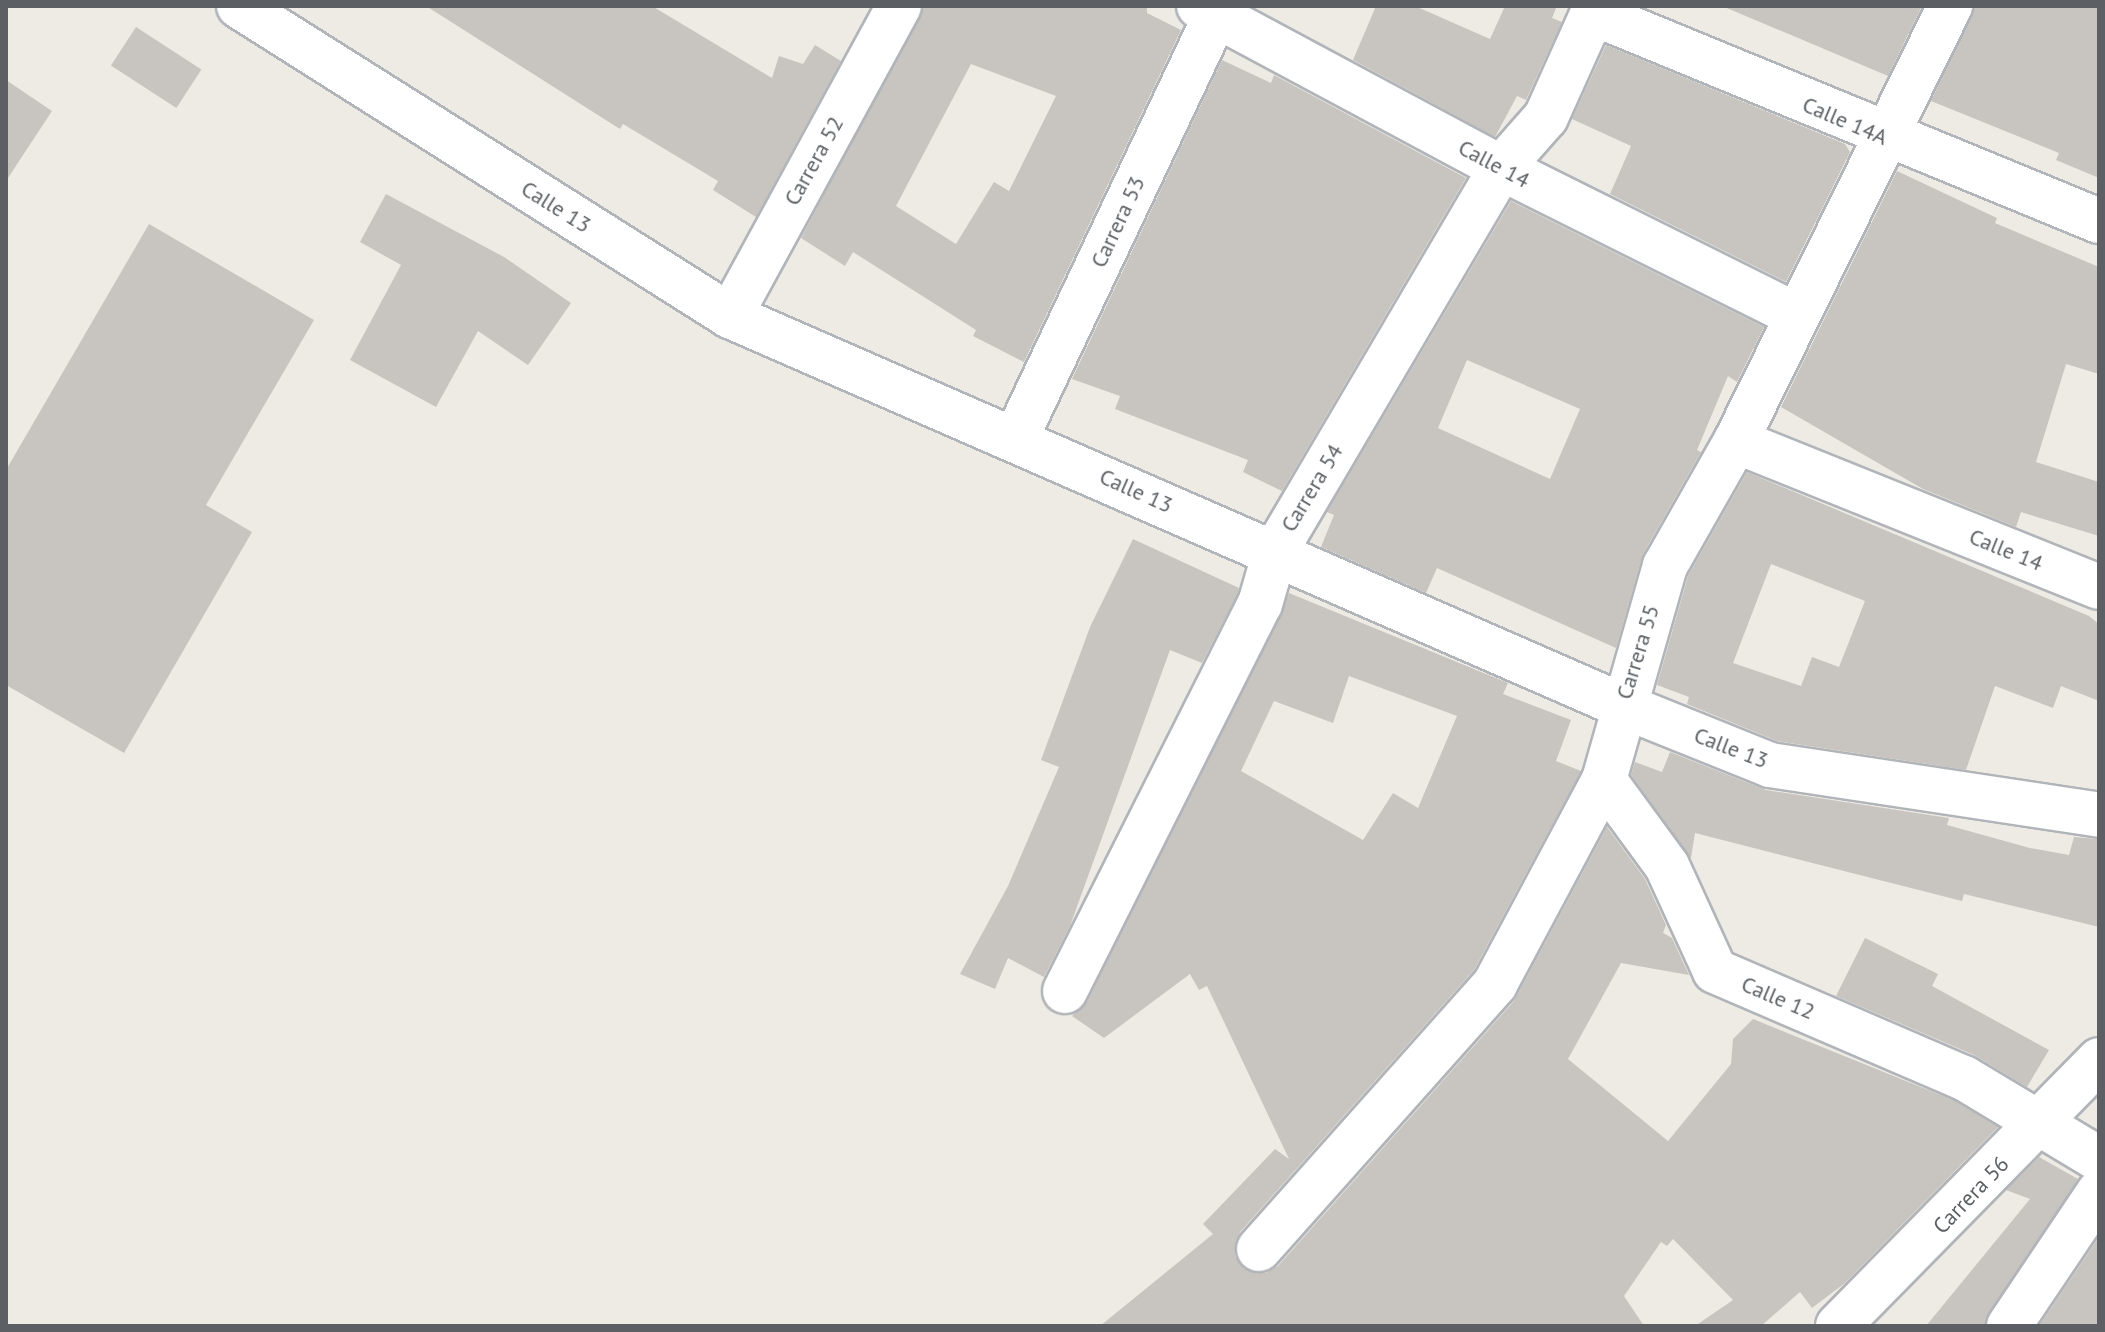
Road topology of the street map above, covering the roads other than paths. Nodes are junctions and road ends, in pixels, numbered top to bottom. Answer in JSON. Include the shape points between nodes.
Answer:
{"nodes":[{"id":1,"x":239,"y":6,"type":"edge"},
{"id":2,"x":899,"y":6,"type":"edge"},
{"id":3,"x":1950,"y":6,"type":"edge"},
{"id":4,"x":1212,"y":9,"type":"edge"},
{"id":5,"x":1595,"y":10,"type":"edge"},
{"id":6,"x":1881,"y":137,"type":"junction"},
{"id":7,"x":1501,"y":168,"type":"junction"},
{"id":8,"x":2099,"y":221,"type":"edge"},
{"id":9,"x":1794,"y":314,"type":"junction"},
{"id":10,"x":730,"y":316,"type":"junction"},
{"id":11,"x":1016,"y":438,"type":"junction"},
{"id":12,"x":1736,"y":441,"type":"junction"},
{"id":13,"x":1275,"y":552,"type":"junction"},
{"id":14,"x":2099,"y":587,"type":"edge"},
{"id":15,"x":1621,"y":705,"type":"junction"},
{"id":16,"x":1604,"y":780,"type":"junction"},
{"id":17,"x":2099,"y":815,"type":"edge"},
{"id":18,"x":1065,"y":991,"type":"dead end"},
{"id":19,"x":2099,"y":1060,"type":"edge"},
{"id":20,"x":2040,"y":1124,"type":"junction"},
{"id":21,"x":2099,"y":1159,"type":"edge"},
{"id":22,"x":2099,"y":1192,"type":"edge"},
{"id":23,"x":1259,"y":1249,"type":"dead end"},
{"id":24,"x":1838,"y":1326,"type":"edge"},
{"id":25,"x":2009,"y":1326,"type":"edge"}],
"edges":[{"from":1,"to":10,"type":"street","name":"Calle 13"},
{"from":2,"to":10,"type":"street","name":"Carrera 52"},
{"from":3,"to":6,"type":"street","name":"Carrera 55"},
{"from":4,"to":7,"type":"street","name":"Calle 14"},
{"from":4,"to":11,"type":"street","name":"Carrera 53"},
{"from":5,"to":6,"type":"street","name":"Calle 14A"},
{"from":5,"to":7,"type":"street","name":"Carrera 54","via":[[1546,117]]},
{"from":6,"to":8,"type":"street","name":"Calle 14A"},
{"from":6,"to":9,"type":"street","name":"Carrera 55"},
{"from":7,"to":9,"type":"street","name":"Calle 14"},
{"from":7,"to":13,"type":"street","name":"Carrera 54"},
{"from":9,"to":12,"type":"street","name":"Carrera 55"},
{"from":10,"to":11,"type":"street","name":"Calle 13"},
{"from":11,"to":13,"type":"street","name":"Calle 13"},
{"from":12,"to":14,"type":"street","name":"Calle 14"},
{"from":12,"to":15,"type":"street","name":"Carrera 55","via":[[1665,566]]},
{"from":13,"to":15,"type":"street","name":"Calle 13"},
{"from":13,"to":18,"type":"street","name":"Carrera 54","via":[[1260,604]]},
{"from":15,"to":16,"type":"street","name":"Carrera 55"},
{"from":15,"to":17,"type":"street","name":"Calle 13","via":[[1770,765]]},
{"from":16,"to":20,"type":"street","name":"Calle 12","via":[[1667,866],[1715,971],[1964,1078]]},
{"from":16,"to":23,"type":"street","name":"Carrera 55","via":[[1495,984]]},
{"from":19,"to":20,"type":"street","name":"Carrera 56"},
{"from":20,"to":21,"type":"street","name":"Calle 12"},
{"from":20,"to":24,"type":"street","name":"Carrera 56"},
{"from":22,"to":25,"type":"street"}]}
